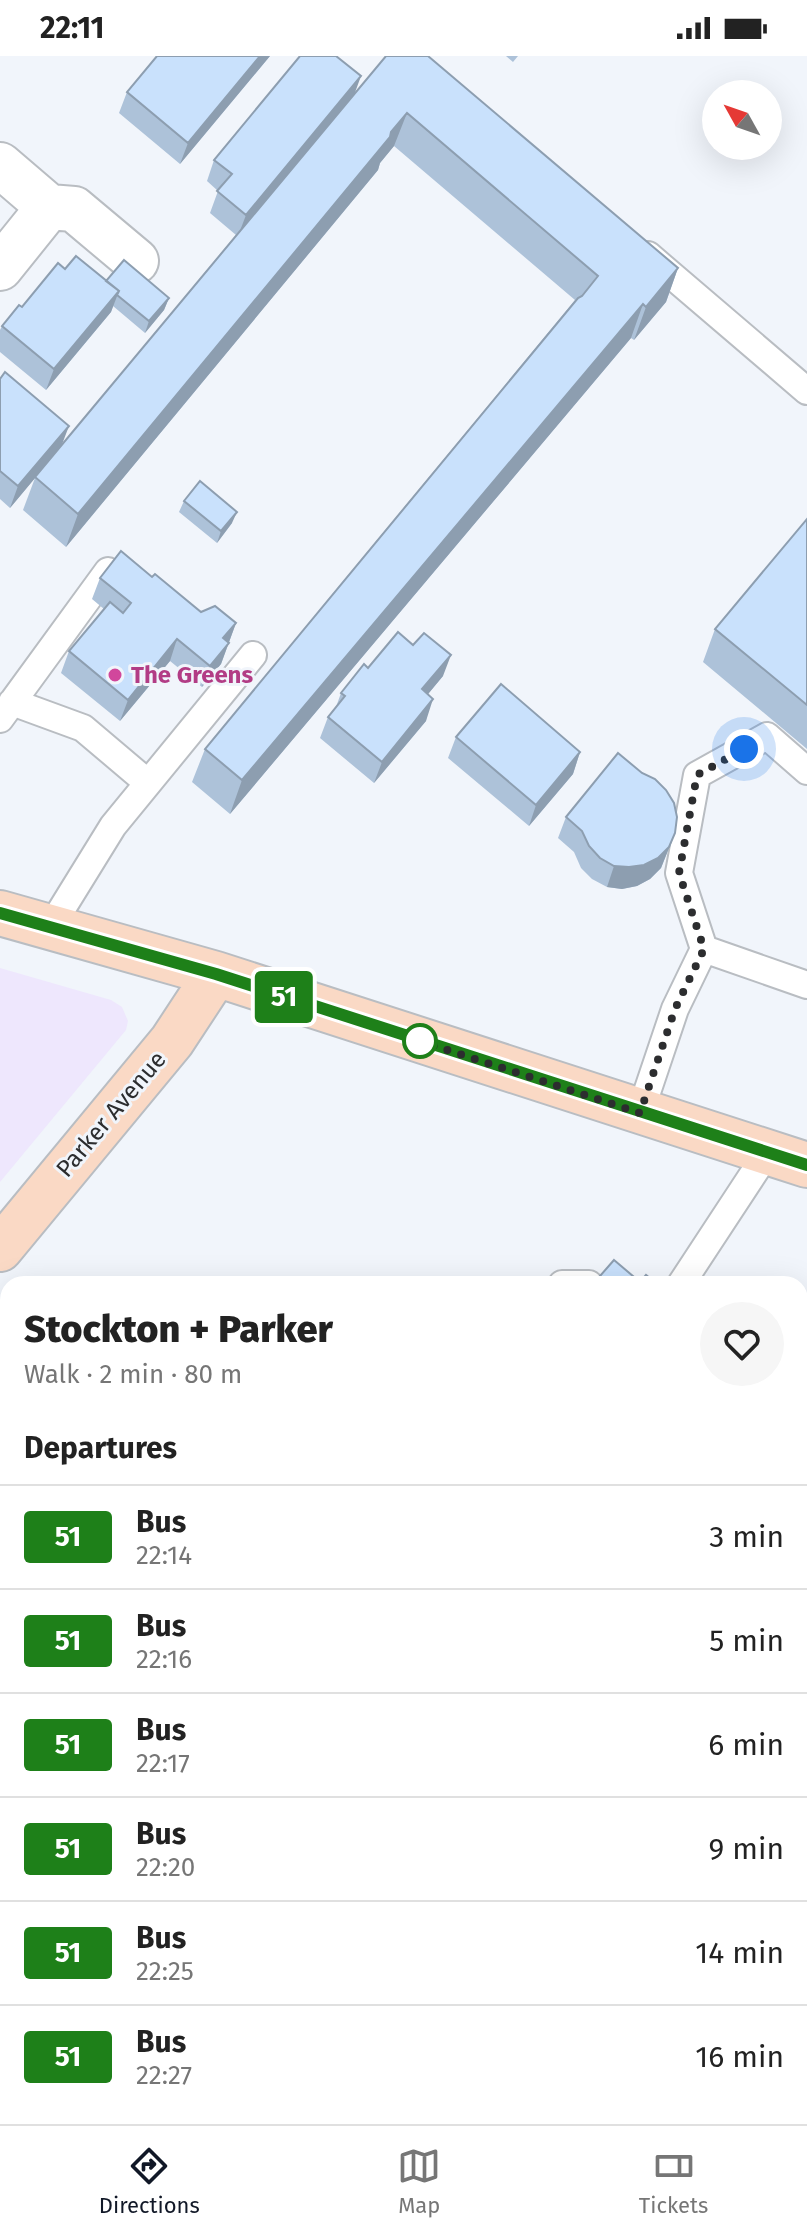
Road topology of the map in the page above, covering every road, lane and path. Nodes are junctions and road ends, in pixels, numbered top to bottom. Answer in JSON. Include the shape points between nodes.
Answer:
{"nodes":[{"id":1,"x":0,"y":165,"type":"edge"},
{"id":2,"x":49,"y":207,"type":"junction"},
{"id":3,"x":628,"y":239,"type":"edge"},
{"id":4,"x":136,"y":261,"type":"dead end"},
{"id":5,"x":0,"y":268,"type":"edge"},
{"id":6,"x":807,"y":391,"type":"edge"},
{"id":7,"x":108,"y":571,"type":"edge"},
{"id":8,"x":253,"y":655,"type":"dead end"},
{"id":9,"x":6,"y":710,"type":"edge"},
{"id":10,"x":807,"y":771,"type":"edge"},
{"id":11,"x":148,"y":783,"type":"junction"},
{"id":12,"x":0,"y":913,"type":"edge"},
{"id":13,"x":50,"y":928,"type":"junction"},
{"id":14,"x":704,"y":949,"type":"junction"},
{"id":15,"x":216,"y":974,"type":"junction"},
{"id":16,"x":807,"y":985,"type":"edge"},
{"id":17,"x":640,"y":1113,"type":"junction"},
{"id":18,"x":787,"y":1159,"type":"edge"},
{"id":19,"x":0,"y":1249,"type":"edge"},
{"id":20,"x":688,"y":1276,"type":"edge"}],
"edges":[{"from":1,"to":2,"type":"street"},
{"from":2,"to":4,"type":"street","via":[[74,209]]},
{"from":2,"to":5,"type":"street"},
{"from":3,"to":6,"type":"lane"},
{"from":7,"to":9,"type":"lane"},
{"from":8,"to":11,"type":"lane"},
{"from":9,"to":11,"type":"lane","via":[[83,728]]},
{"from":10,"to":14,"type":"lane","via":[[767,736],[697,775],[679,873]]},
{"from":11,"to":13,"type":"lane","via":[[113,826]]},
{"from":12,"to":13,"type":"main road"},
{"from":13,"to":15,"type":"main road"},
{"from":14,"to":16,"type":"lane"},
{"from":14,"to":17,"type":"lane","via":[[675,1009]]},
{"from":15,"to":17,"type":"main road"},
{"from":15,"to":19,"type":"main road","name":"Parker Avenue","via":[[172,1041]]},
{"from":17,"to":18,"type":"main road"},
{"from":18,"to":20,"type":"lane"}]}
